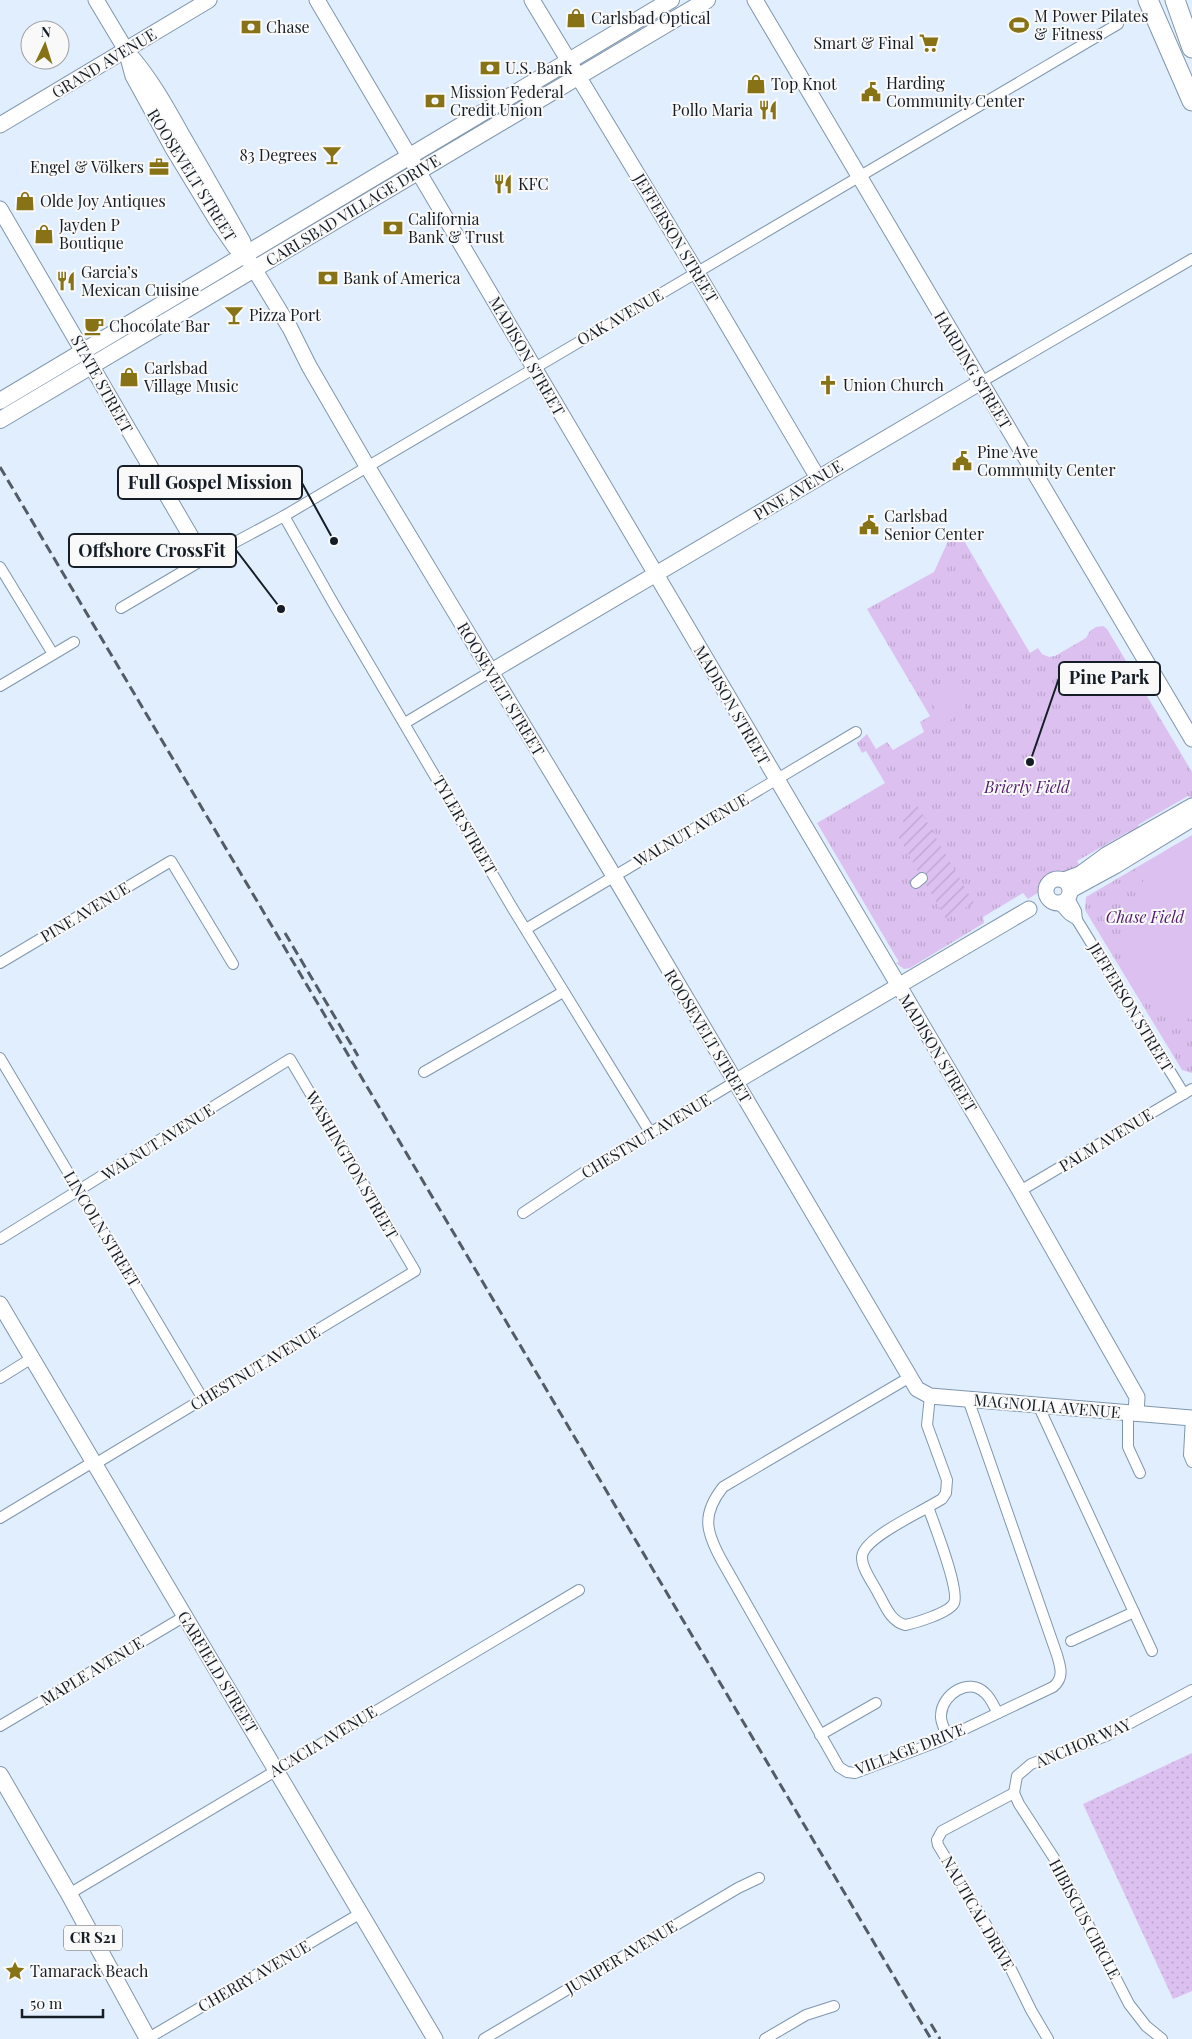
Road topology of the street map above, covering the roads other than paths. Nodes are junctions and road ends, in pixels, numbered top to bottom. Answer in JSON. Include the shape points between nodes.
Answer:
{"nodes":[{"id":1,"x":96,"y":0,"type":"edge"},
{"id":2,"x":209,"y":0,"type":"edge"},
{"id":3,"x":317,"y":0,"type":"edge"},
{"id":4,"x":532,"y":0,"type":"edge"},
{"id":5,"x":671,"y":0,"type":"edge"},
{"id":6,"x":707,"y":0,"type":"edge"},
{"id":7,"x":755,"y":0,"type":"edge"},
{"id":8,"x":1148,"y":0,"type":"edge"},
{"id":9,"x":1175,"y":0,"type":"edge"},
{"id":10,"x":1118,"y":24,"type":"dead end"},
{"id":11,"x":1192,"y":48,"type":"edge"},
{"id":12,"x":126,"y":50,"type":"junction"},
{"id":13,"x":574,"y":69,"type":"junction"},
{"id":14,"x":1192,"y":101,"type":"edge"},
{"id":15,"x":0,"y":125,"type":"edge"},
{"id":16,"x":410,"y":157,"type":"junction"},
{"id":17,"x":418,"y":171,"type":"junction"},
{"id":18,"x":859,"y":177,"type":"junction"},
{"id":19,"x":0,"y":209,"type":"edge"},
{"id":20,"x":245,"y":254,"type":"junction"},
{"id":21,"x":1192,"y":259,"type":"edge"},
{"id":22,"x":254,"y":269,"type":"junction"},
{"id":23,"x":698,"y":272,"type":"junction"},
{"id":24,"x":82,"y":352,"type":"junction"},
{"id":25,"x":91,"y":366,"type":"junction"},
{"id":26,"x":534,"y":368,"type":"junction"},
{"id":27,"x":981,"y":382,"type":"junction"},
{"id":28,"x":0,"y":400,"type":"edge"},
{"id":29,"x":0,"y":420,"type":"edge"},
{"id":30,"x":367,"y":466,"type":"junction"},
{"id":31,"x":818,"y":478,"type":"junction"},
{"id":32,"x":284,"y":516,"type":"junction"},
{"id":33,"x":204,"y":559,"type":"junction"},
{"id":34,"x":0,"y":567,"type":"edge"},
{"id":35,"x":657,"y":574,"type":"junction"},
{"id":36,"x":120,"y":608,"type":"dead end"},
{"id":37,"x":74,"y":642,"type":"dead end"},
{"id":38,"x":53,"y":654,"type":"junction"},
{"id":39,"x":490,"y":672,"type":"junction"},
{"id":40,"x":0,"y":686,"type":"edge"},
{"id":41,"x":405,"y":723,"type":"junction"},
{"id":42,"x":856,"y":732,"type":"dead end"},
{"id":43,"x":1192,"y":739,"type":"edge"},
{"id":44,"x":776,"y":780,"type":"junction"},
{"id":45,"x":1192,"y":806,"type":"edge"},
{"id":46,"x":1192,"y":819,"type":"edge"},
{"id":47,"x":614,"y":876,"type":"junction"},
{"id":48,"x":1060,"y":894,"type":"junction"},
{"id":49,"x":526,"y":929,"type":"junction"},
{"id":50,"x":0,"y":963,"type":"edge"},
{"id":51,"x":233,"y":964,"type":"dead end"},
{"id":52,"x":898,"y":986,"type":"junction"},
{"id":53,"x":563,"y":992,"type":"junction"},
{"id":54,"x":0,"y":1058,"type":"edge"},
{"id":55,"x":290,"y":1060,"type":"joint"},
{"id":56,"x":424,"y":1072,"type":"dead end"},
{"id":57,"x":735,"y":1082,"type":"junction"},
{"id":58,"x":1188,"y":1092,"type":"edge"},
{"id":59,"x":650,"y":1132,"type":"junction"},
{"id":60,"x":79,"y":1191,"type":"junction"},
{"id":61,"x":1020,"y":1191,"type":"junction"},
{"id":62,"x":523,"y":1213,"type":"dead end"},
{"id":63,"x":0,"y":1239,"type":"edge"},
{"id":64,"x":415,"y":1271,"type":"joint"},
{"id":65,"x":0,"y":1304,"type":"edge"},
{"id":66,"x":32,"y":1358,"type":"junction"},
{"id":67,"x":910,"y":1377,"type":"junction"},
{"id":68,"x":0,"y":1378,"type":"edge"},
{"id":69,"x":930,"y":1396,"type":"junction"},
{"id":70,"x":203,"y":1399,"type":"junction"},
{"id":71,"x":968,"y":1399,"type":"junction"},
{"id":72,"x":1038,"y":1405,"type":"junction"},
{"id":73,"x":1132,"y":1413,"type":"junction"},
{"id":74,"x":1191,"y":1418,"type":"edge"},
{"id":75,"x":1192,"y":1462,"type":"edge"},
{"id":76,"x":94,"y":1463,"type":"junction"},
{"id":77,"x":1140,"y":1473,"type":"dead end"},
{"id":78,"x":928,"y":1507,"type":"junction"},
{"id":79,"x":0,"y":1518,"type":"edge"},
{"id":80,"x":579,"y":1590,"type":"dead end"},
{"id":81,"x":1134,"y":1612,"type":"junction"},
{"id":82,"x":185,"y":1616,"type":"junction"},
{"id":83,"x":1071,"y":1641,"type":"dead end"},
{"id":84,"x":1152,"y":1651,"type":"dead end"},
{"id":85,"x":1192,"y":1690,"type":"edge"},
{"id":86,"x":876,"y":1704,"type":"dead end"},
{"id":87,"x":998,"y":1713,"type":"junction"},
{"id":88,"x":0,"y":1726,"type":"edge"},
{"id":89,"x":820,"y":1736,"type":"junction"},
{"id":90,"x":948,"y":1737,"type":"junction"},
{"id":91,"x":275,"y":1769,"type":"junction"},
{"id":92,"x":0,"y":1775,"type":"edge"},
{"id":93,"x":1014,"y":1793,"type":"junction"},
{"id":94,"x":759,"y":1878,"type":"dead end"},
{"id":95,"x":68,"y":1894,"type":"junction"},
{"id":96,"x":361,"y":1913,"type":"junction"},
{"id":97,"x":834,"y":2006,"type":"dead end"},
{"id":98,"x":148,"y":2039,"type":"edge"},
{"id":99,"x":435,"y":2039,"type":"edge"},
{"id":100,"x":484,"y":2039,"type":"edge"},
{"id":101,"x":765,"y":2039,"type":"edge"},
{"id":102,"x":1048,"y":2039,"type":"edge"},
{"id":103,"x":1162,"y":2039,"type":"edge"}],
"edges":[{"from":1,"to":12,"type":"street","name":"ROOSEVELT STREET"},
{"from":2,"to":12,"type":"street","name":"GRAND AVENUE"},
{"from":3,"to":16,"type":"street","name":"MADISON STREET"},
{"from":4,"to":13,"type":"street","name":"JEFFERSON STREET"},
{"from":5,"to":13,"type":"main road","name":"CARLSBAD VILLAGE DRIVE"},
{"from":6,"to":13,"type":"main road","name":"CARLSBAD VILLAGE DRIVE"},
{"from":7,"to":18,"type":"street","name":"HARDING STREET"},
{"from":8,"to":14,"type":"highway"},
{"from":9,"to":11,"type":"highway"},
{"from":10,"to":18,"type":"street","name":"OAK AVENUE"},
{"from":12,"to":15,"type":"street","name":"GRAND AVENUE"},
{"from":12,"to":20,"type":"street","name":"ROOSEVELT STREET","via":[[133,76],[164,134],[217,221]]},
{"from":13,"to":16,"type":"main road","name":"CARLSBAD VILLAGE DRIVE"},
{"from":13,"to":17,"type":"main road","name":"CARLSBAD VILLAGE DRIVE"},
{"from":13,"to":23,"type":"street","name":"JEFFERSON STREET"},
{"from":16,"to":17,"type":"street","name":"MADISON STREET"},
{"from":16,"to":20,"type":"main road","name":"CARLSBAD VILLAGE DRIVE"},
{"from":17,"to":22,"type":"main road","name":"CARLSBAD VILLAGE DRIVE"},
{"from":17,"to":26,"type":"street","name":"MADISON STREET"},
{"from":18,"to":23,"type":"street","name":"OAK AVENUE"},
{"from":18,"to":27,"type":"street","name":"HARDING STREET"},
{"from":19,"to":24,"type":"street","name":"STATE STREET"},
{"from":20,"to":22,"type":"street","name":"ROOSEVELT STREET"},
{"from":20,"to":24,"type":"main road","name":"CARLSBAD VILLAGE DRIVE"},
{"from":21,"to":27,"type":"street","name":"PINE AVENUE"},
{"from":22,"to":25,"type":"main road","name":"CARLSBAD VILLAGE DRIVE"},
{"from":22,"to":30,"type":"street","name":"ROOSEVELT STREET"},
{"from":23,"to":26,"type":"street","name":"OAK AVENUE"},
{"from":23,"to":31,"type":"street","name":"JEFFERSON STREET"},
{"from":24,"to":25,"type":"street","name":"STATE STREET"},
{"from":24,"to":28,"type":"main road","name":"CARLSBAD VILLAGE DRIVE"},
{"from":25,"to":29,"type":"main road","name":"CARLSBAD VILLAGE DRIVE"},
{"from":25,"to":33,"type":"street","name":"STATE STREET"},
{"from":26,"to":30,"type":"street","name":"OAK AVENUE"},
{"from":26,"to":35,"type":"street","name":"MADISON STREET"},
{"from":27,"to":31,"type":"street","name":"PINE AVENUE"},
{"from":27,"to":43,"type":"street","name":"HARDING STREET"},
{"from":30,"to":32,"type":"street","name":"OAK AVENUE"},
{"from":30,"to":39,"type":"street","name":"ROOSEVELT STREET"},
{"from":31,"to":35,"type":"street","name":"PINE AVENUE"},
{"from":32,"to":33,"type":"street","name":"OAK AVENUE"},
{"from":32,"to":41,"type":"street","name":"TYLER STREET"},
{"from":33,"to":36,"type":"street","name":"OAK AVENUE"},
{"from":34,"to":38,"type":"street"},
{"from":35,"to":39,"type":"street","name":"PINE AVENUE"},
{"from":35,"to":44,"type":"street","name":"MADISON STREET"},
{"from":37,"to":38,"type":"street"},
{"from":38,"to":40,"type":"street"},
{"from":39,"to":41,"type":"street","name":"PINE AVENUE"},
{"from":39,"to":47,"type":"street","name":"ROOSEVELT STREET"},
{"from":41,"to":49,"type":"street","name":"TYLER STREET"},
{"from":42,"to":44,"type":"street","name":"WALNUT AVENUE"},
{"from":44,"to":47,"type":"street","name":"WALNUT AVENUE"},
{"from":44,"to":52,"type":"street","name":"MADISON STREET"},
{"from":45,"to":48,"type":"street","name":"CHESTNUT AVENUE","via":[[1106,855]]},
{"from":46,"to":48,"type":"street","name":"CHESTNUT AVENUE","via":[[1115,866]]},
{"from":47,"to":49,"type":"street","name":"WALNUT AVENUE"},
{"from":47,"to":57,"type":"street","name":"ROOSEVELT STREET"},
{"from":48,"to":52,"type":"street","name":"CHESTNUT AVENUE","via":[[1034,900],[1029,908]]},
{"from":48,"to":58,"type":"street","name":"JEFFERSON STREET","via":[[1076,911],[1077,920]]},
{"from":49,"to":53,"type":"street","name":"TYLER STREET"},
{"from":50,"to":51,"type":"street","name":"PINE AVENUE","via":[[171,861]]},
{"from":52,"to":57,"type":"street","name":"CHESTNUT AVENUE"},
{"from":52,"to":61,"type":"street","name":"MADISON STREET"},
{"from":53,"to":56,"type":"street"},
{"from":53,"to":59,"type":"street","name":"TYLER STREET"},
{"from":54,"to":60,"type":"street","name":"LINCOLN STREET"},
{"from":55,"to":60,"type":"street","name":"WALNUT AVENUE"},
{"from":55,"to":64,"type":"street","name":"WASHINGTON STREET"},
{"from":57,"to":59,"type":"street","name":"CHESTNUT AVENUE"},
{"from":57,"to":67,"type":"street","name":"ROOSEVELT STREET"},
{"from":58,"to":61,"type":"street","name":"PALM AVENUE"},
{"from":59,"to":62,"type":"street","name":"CHESTNUT AVENUE"},
{"from":60,"to":63,"type":"street","name":"WALNUT AVENUE"},
{"from":60,"to":70,"type":"street","name":"LINCOLN STREET"},
{"from":61,"to":73,"type":"street","name":"MADISON STREET","via":[[1137,1397]]},
{"from":64,"to":70,"type":"street","name":"CHESTNUT AVENUE"},
{"from":65,"to":66,"type":"street","name":"GARFIELD STREET"},
{"from":66,"to":68,"type":"street"},
{"from":66,"to":76,"type":"street","name":"GARFIELD STREET"},
{"from":67,"to":69,"type":"street"},
{"from":67,"to":89,"type":"street","name":"VILLAGE DRIVE","via":[[723,1487],[707,1520],[710,1540]]},
{"from":69,"to":71,"type":"street","name":"MAGNOLIA AVENUE"},
{"from":69,"to":78,"type":"street","via":[[927,1425],[947,1480],[942,1499]]},
{"from":70,"to":76,"type":"street","name":"CHESTNUT AVENUE"},
{"from":71,"to":72,"type":"street","name":"MAGNOLIA AVENUE"},
{"from":71,"to":87,"type":"street","name":"VILLAGE DRIVE","via":[[1062,1670],[1059,1682],[1053,1687]]},
{"from":72,"to":73,"type":"street","name":"MAGNOLIA AVENUE"},
{"from":72,"to":81,"type":"street"},
{"from":73,"to":74,"type":"street","name":"MAGNOLIA AVENUE"},
{"from":73,"to":77,"type":"street","via":[[1128,1447]]},
{"from":74,"to":75,"type":"street","via":[[1189,1455]]},
{"from":76,"to":79,"type":"street","name":"CHESTNUT AVENUE"},
{"from":76,"to":82,"type":"street","name":"GARFIELD STREET"},
{"from":78,"to":78,"type":"street","via":[[872,1540],[863,1551],[862,1563],[891,1616],[905,1625],[945,1611],[953,1605],[955,1598],[954,1585]]},
{"from":80,"to":91,"type":"street","name":"ACACIA AVENUE"},
{"from":81,"to":83,"type":"street"},
{"from":81,"to":84,"type":"street"},
{"from":82,"to":88,"type":"street","name":"MAPLE AVENUE"},
{"from":82,"to":91,"type":"street","name":"GARFIELD STREET"},
{"from":85,"to":93,"type":"street","name":"ANCHOR WAY","via":[[1106,1736],[1031,1764],[1017,1776]]},
{"from":86,"to":89,"type":"street"},
{"from":87,"to":90,"type":"street","name":"VILLAGE DRIVE"},
{"from":87,"to":90,"type":"street","via":[[989,1697],[976,1687],[948,1695],[940,1717]]},
{"from":89,"to":90,"type":"street","name":"VILLAGE DRIVE","via":[[839,1768],[855,1773]]},
{"from":91,"to":95,"type":"street","name":"ACACIA AVENUE"},
{"from":91,"to":96,"type":"street","name":"GARFIELD STREET"},
{"from":92,"to":95,"type":"main road","number":"CR S21"},
{"from":93,"to":102,"type":"street","name":"NAUTICAL DRIVE","via":[[942,1832],[937,1840],[1003,1953]]},
{"from":93,"to":103,"type":"street","name":"HIBISCUS CIRCLE","via":[[1054,1858],[1129,2004],[1146,2026]]},
{"from":94,"to":100,"type":"street","name":"JUNIPER AVENUE"},
{"from":95,"to":98,"type":"main road","number":"CR S21"},
{"from":96,"to":98,"type":"street","name":"CHERRY AVENUE"},
{"from":96,"to":99,"type":"street","name":"GARFIELD STREET"},
{"from":97,"to":101,"type":"street","via":[[806,2015]]}]}
